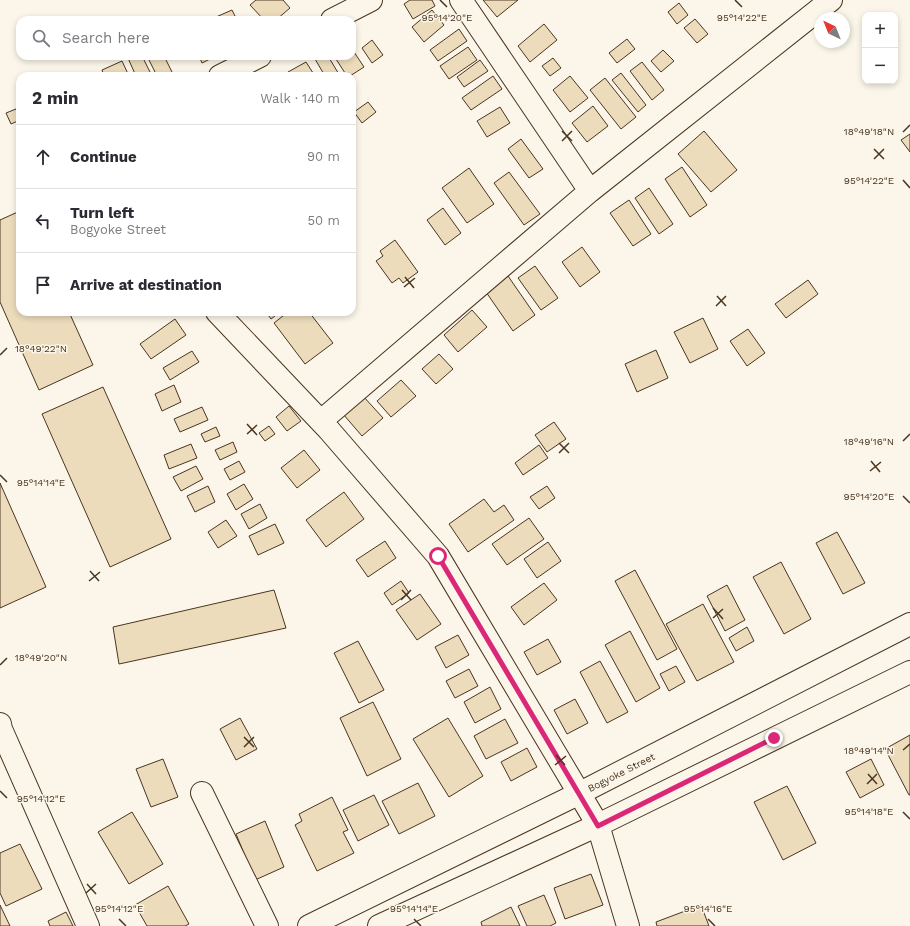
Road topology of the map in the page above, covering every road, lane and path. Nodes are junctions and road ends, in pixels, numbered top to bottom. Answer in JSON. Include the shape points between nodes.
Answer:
{"nodes":[{"id":1,"x":371,"y":0,"type":"edge"},
{"id":2,"x":462,"y":0,"type":"edge"},
{"id":3,"x":831,"y":0,"type":"edge"},
{"id":4,"x":340,"y":16,"type":"edge"},
{"id":5,"x":252,"y":60,"type":"edge"},
{"id":6,"x":228,"y":72,"type":"edge"},
{"id":7,"x":590,"y":191,"type":"junction"},
{"id":8,"x":221,"y":316,"type":"edge"},
{"id":9,"x":321,"y":421,"type":"junction"},
{"id":10,"x":910,"y":624,"type":"edge"},
{"id":11,"x":910,"y":672,"type":"edge"},
{"id":12,"x":0,"y":724,"type":"edge"},
{"id":13,"x":202,"y":793,"type":"dead end"},
{"id":14,"x":580,"y":794,"type":"junction"},
{"id":15,"x":598,"y":826,"type":"junction"},
{"id":16,"x":88,"y":926,"type":"edge"},
{"id":17,"x":267,"y":926,"type":"edge"},
{"id":18,"x":309,"y":926,"type":"edge"},
{"id":19,"x":379,"y":926,"type":"edge"},
{"id":20,"x":628,"y":926,"type":"edge"}],
"edges":[{"from":1,"to":4,"type":"street"},
{"from":2,"to":7,"type":"street"},
{"from":3,"to":7,"type":"street"},
{"from":5,"to":6,"type":"street"},
{"from":7,"to":9,"type":"street"},
{"from":8,"to":9,"type":"street"},
{"from":9,"to":14,"type":"street","via":[[438,556]]},
{"from":10,"to":14,"type":"street","name":"Bogyoke Street"},
{"from":11,"to":15,"type":"street"},
{"from":12,"to":16,"type":"street"},
{"from":13,"to":17,"type":"street"},
{"from":14,"to":15,"type":"street"},
{"from":14,"to":18,"type":"street","name":"Bogyoke Street"},
{"from":15,"to":19,"type":"street"},
{"from":15,"to":20,"type":"street"}]}
